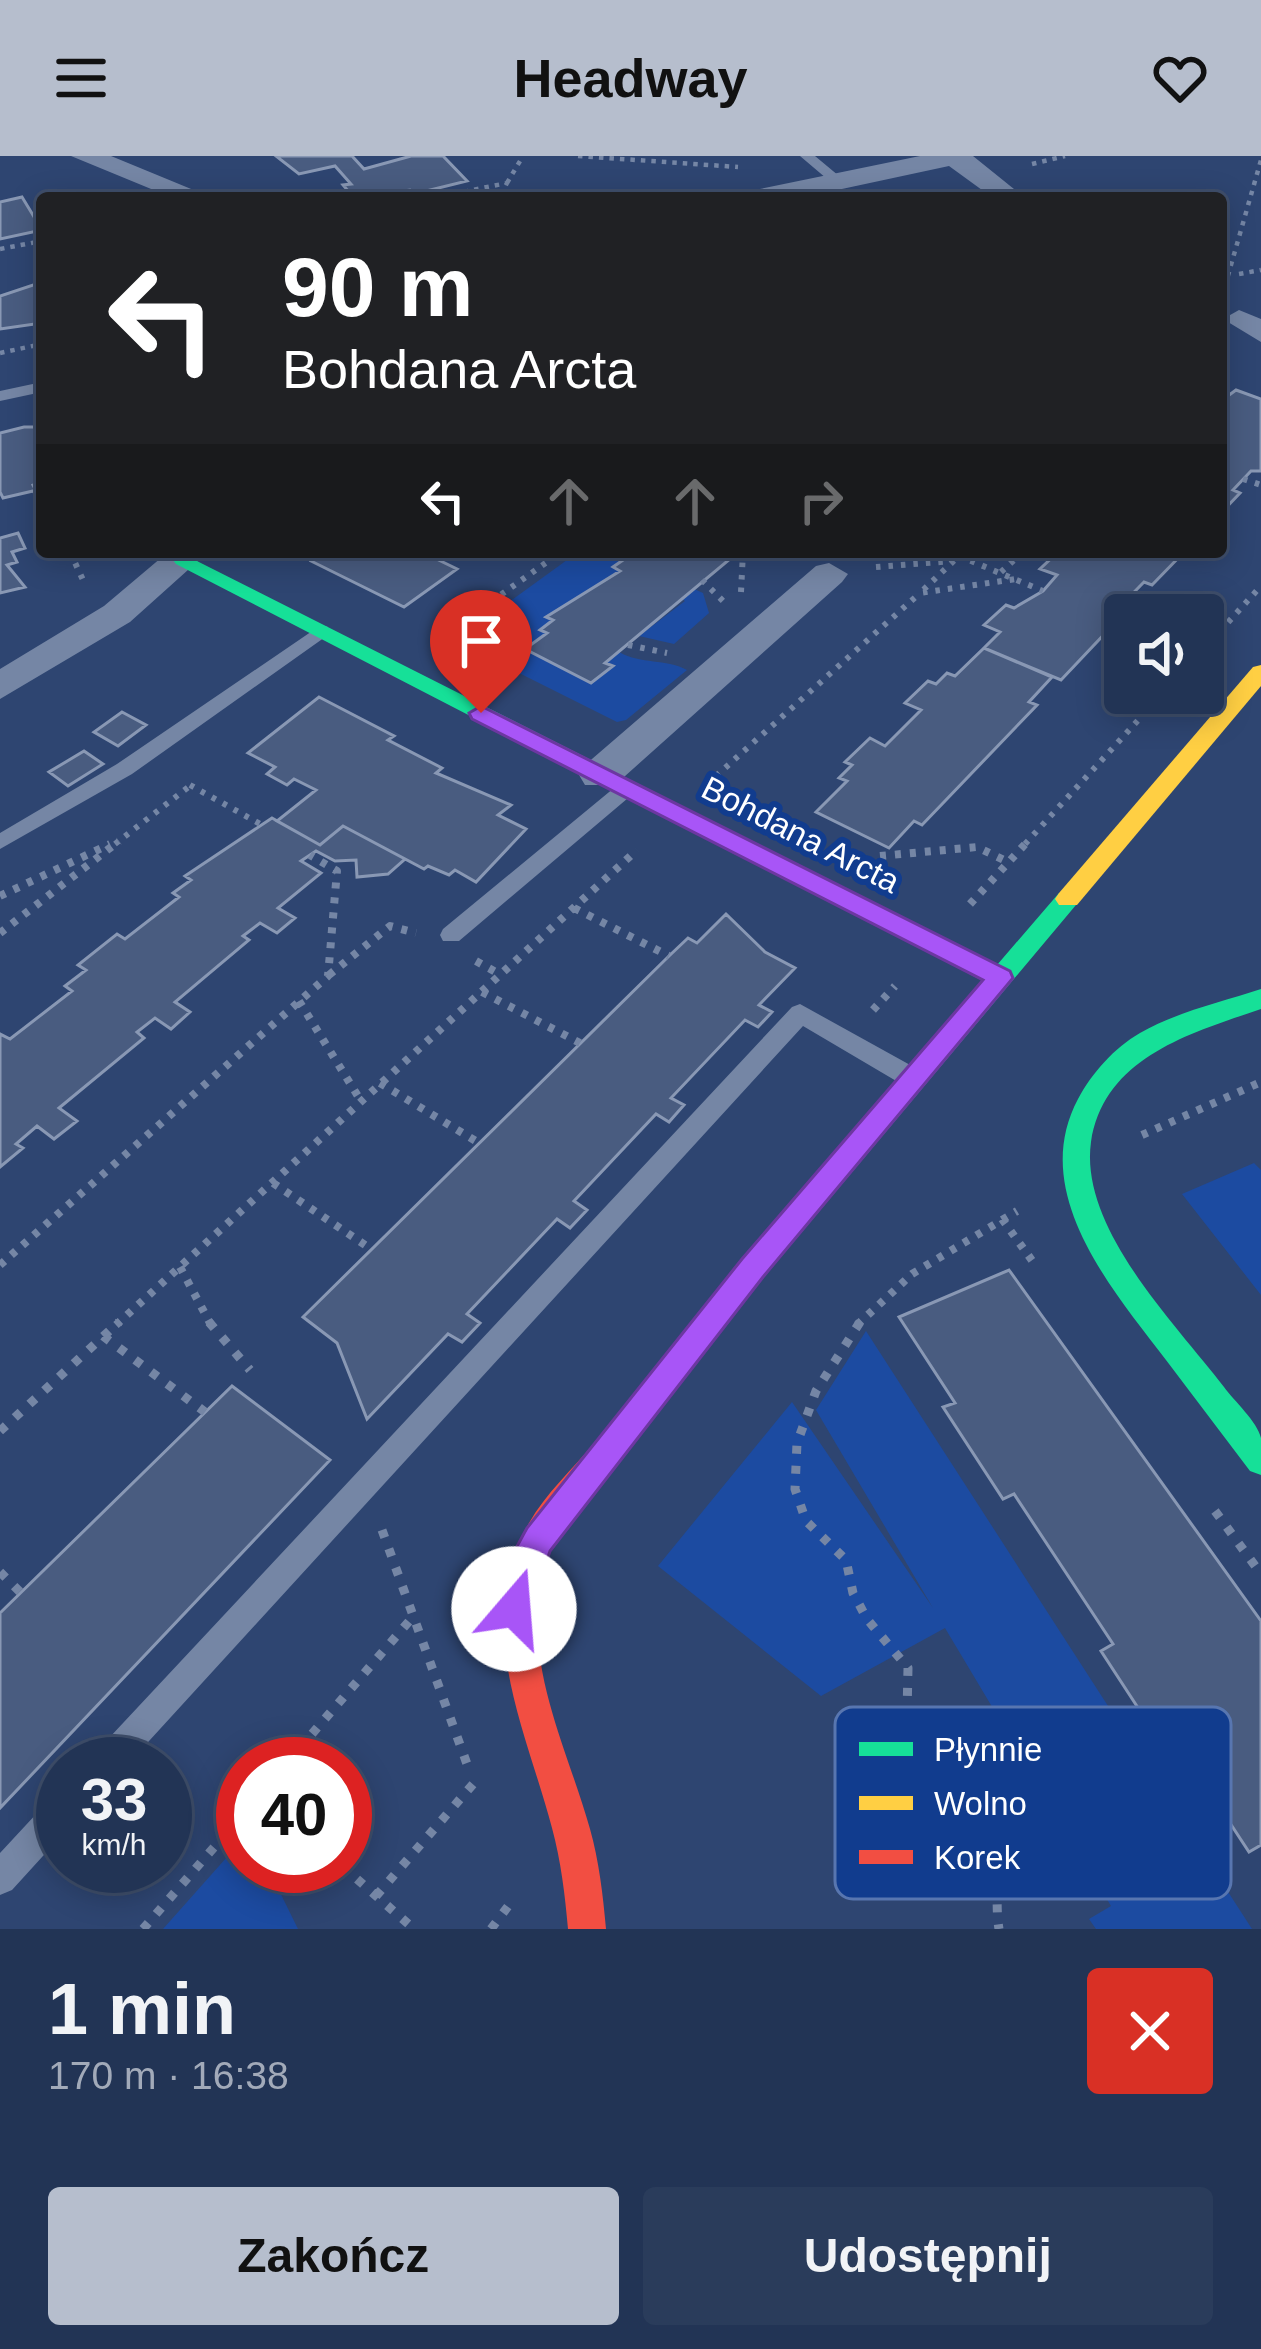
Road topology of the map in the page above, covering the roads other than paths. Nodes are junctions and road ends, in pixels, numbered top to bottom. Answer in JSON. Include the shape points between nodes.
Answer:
{"nodes":[{"id":1,"x":85,"y":156,"type":"edge"},
{"id":2,"x":807,"y":156,"type":"edge"},
{"id":3,"x":957,"y":157,"type":"edge"},
{"id":4,"x":838,"y":182,"type":"junction"},
{"id":5,"x":183,"y":192,"type":"edge"},
{"id":6,"x":789,"y":192,"type":"edge"},
{"id":7,"x":1003,"y":192,"type":"edge"},
{"id":8,"x":36,"y":388,"type":"edge"},
{"id":9,"x":0,"y":396,"type":"edge"},
{"id":10,"x":184,"y":558,"type":"edge"},
{"id":11,"x":190,"y":558,"type":"edge"},
{"id":12,"x":829,"y":574,"type":"dead end"},
{"id":13,"x":321,"y":631,"type":"junction"},
{"id":14,"x":1261,"y":672,"type":"edge"},
{"id":15,"x":0,"y":686,"type":"edge"},
{"id":16,"x":614,"y":782,"type":"junction"},
{"id":17,"x":0,"y":842,"type":"edge"},
{"id":18,"x":451,"y":935,"type":"road end"},
{"id":19,"x":1000,"y":978,"type":"junction"},
{"id":20,"x":1261,"y":999,"type":"edge"},
{"id":21,"x":914,"y":1079,"type":"junction"},
{"id":22,"x":1261,"y":1460,"type":"edge"},
{"id":23,"x":131,"y":1737,"type":"edge"},
{"id":24,"x":36,"y":1839,"type":"edge"},
{"id":25,"x":0,"y":1878,"type":"edge"},
{"id":26,"x":586,"y":1929,"type":"edge"}],
"edges":[{"from":1,"to":5,"type":"street"},
{"from":2,"to":4,"type":"lane"},
{"from":3,"to":4,"type":"street"},
{"from":3,"to":7,"type":"street"},
{"from":4,"to":6,"type":"street"},
{"from":8,"to":9,"type":"lane"},
{"from":10,"to":15,"type":"street","via":[[85,637]]},
{"from":11,"to":13,"type":"street","name":"Bohdana Arcta"},
{"from":12,"to":16,"type":"street"},
{"from":13,"to":16,"type":"street","name":"Bohdana Arcta"},
{"from":13,"to":17,"type":"lane","via":[[147,758]]},
{"from":14,"to":19,"type":"street"},
{"from":16,"to":18,"type":"lane"},
{"from":16,"to":19,"type":"street","name":"Bohdana Arcta"},
{"from":19,"to":21,"type":"street"},
{"from":20,"to":22,"type":"street","via":[[1136,1049],[1088,1099],[1072,1154],[1077,1198],[1096,1244]]},
{"from":21,"to":23,"type":"lane","via":[[800,1013]]},
{"from":21,"to":26,"type":"street","via":[[738,1286],[538,1539],[522,1573],[514,1609],[519,1672],[579,1846]]},
{"from":24,"to":25,"type":"lane"}]}
